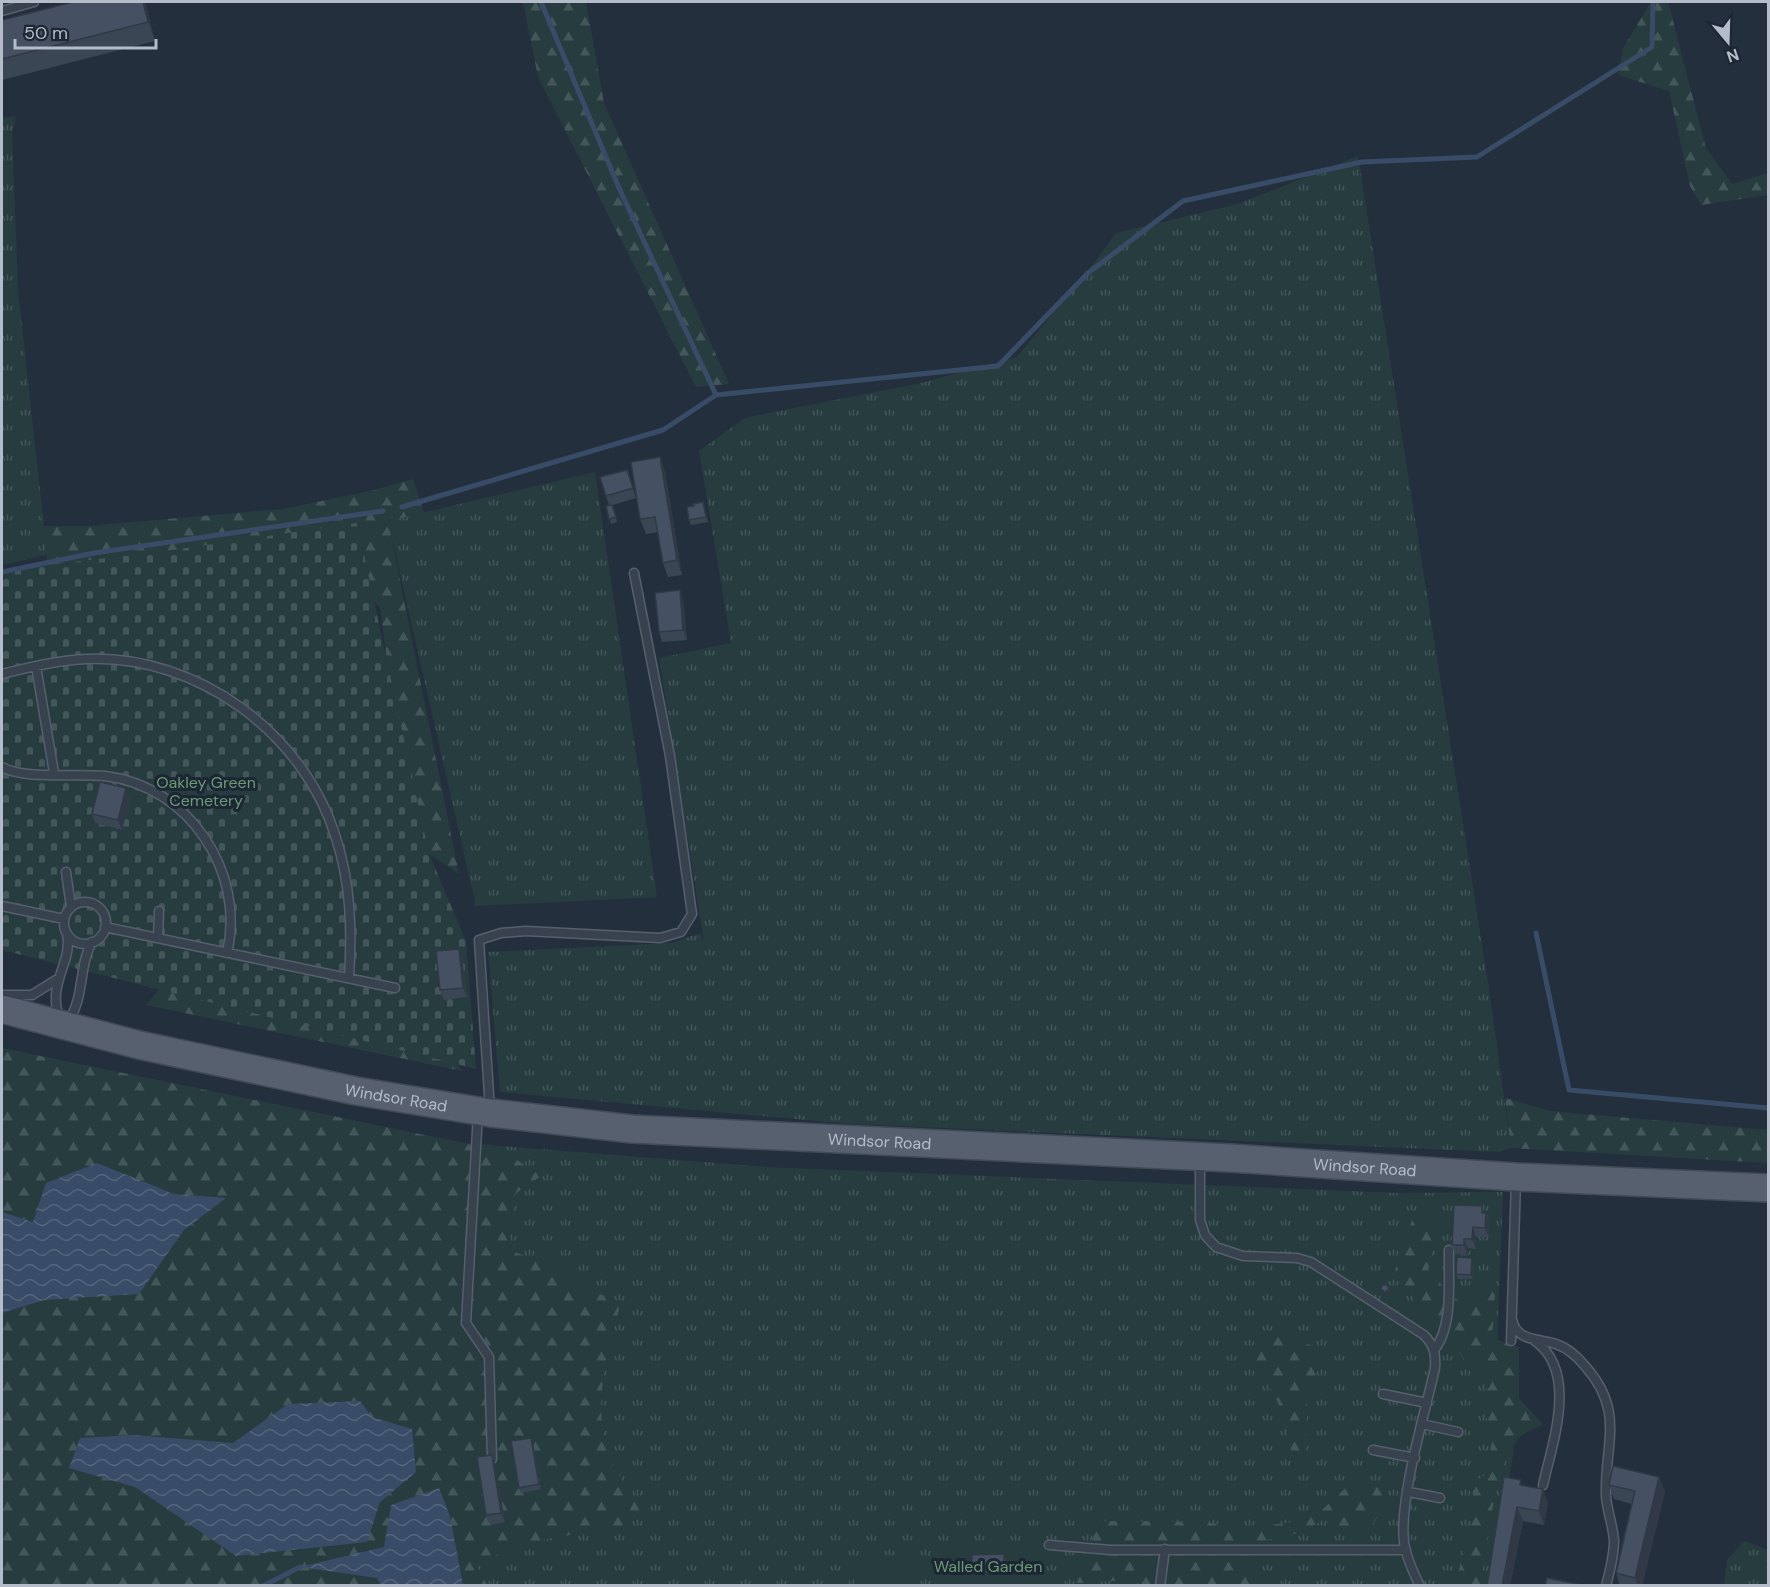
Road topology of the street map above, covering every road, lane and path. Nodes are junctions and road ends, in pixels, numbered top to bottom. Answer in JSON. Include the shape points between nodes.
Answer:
{"nodes":[{"id":1,"x":34,"y":2,"type":"edge"},
{"id":2,"x":2,"y":11,"type":"edge"},
{"id":3,"x":634,"y":573,"type":"dead end"},
{"id":4,"x":36,"y":666,"type":"junction"},
{"id":5,"x":2,"y":674,"type":"edge"},
{"id":6,"x":2,"y":767,"type":"edge"},
{"id":7,"x":54,"y":773,"type":"junction"},
{"id":8,"x":66,"y":872,"type":"dead end"},
{"id":9,"x":2,"y":906,"type":"edge"},
{"id":10,"x":71,"y":907,"type":"junction"},
{"id":11,"x":159,"y":911,"type":"dead end"},
{"id":12,"x":64,"y":919,"type":"junction"},
{"id":13,"x":105,"y":927,"type":"junction"},
{"id":14,"x":67,"y":934,"type":"junction"},
{"id":15,"x":158,"y":938,"type":"junction"},
{"id":16,"x":92,"y":942,"type":"junction"},
{"id":17,"x":227,"y":953,"type":"junction"},
{"id":18,"x":349,"y":978,"type":"junction"},
{"id":19,"x":58,"y":979,"type":"junction"},
{"id":20,"x":395,"y":988,"type":"dead end"},
{"id":21,"x":2,"y":995,"type":"edge"},
{"id":22,"x":2,"y":1009,"type":"edge"},
{"id":23,"x":63,"y":1026,"type":"junction"},
{"id":24,"x":485,"y":1112,"type":"junction"},
{"id":25,"x":1200,"y":1156,"type":"junction"},
{"id":26,"x":1516,"y":1177,"type":"junction"},
{"id":27,"x":1768,"y":1188,"type":"edge"},
{"id":28,"x":1449,"y":1250,"type":"dead end"},
{"id":29,"x":1512,"y":1319,"type":"junction"},
{"id":30,"x":1532,"y":1340,"type":"junction"},
{"id":31,"x":1511,"y":1341,"type":"dead end"},
{"id":32,"x":1434,"y":1350,"type":"junction"},
{"id":33,"x":1383,"y":1394,"type":"dead end"},
{"id":34,"x":1427,"y":1403,"type":"junction"},
{"id":35,"x":1422,"y":1424,"type":"junction"},
{"id":36,"x":1458,"y":1432,"type":"dead end"},
{"id":37,"x":1373,"y":1450,"type":"dead end"},
{"id":38,"x":1414,"y":1458,"type":"junction"},
{"id":39,"x":492,"y":1459,"type":"edge"},
{"id":40,"x":1544,"y":1485,"type":"dead end"},
{"id":41,"x":1409,"y":1492,"type":"junction"},
{"id":42,"x":1440,"y":1498,"type":"dead end"},
{"id":43,"x":1049,"y":1545,"type":"dead end"},
{"id":44,"x":1165,"y":1549,"type":"junction"},
{"id":45,"x":1406,"y":1550,"type":"junction"},
{"id":46,"x":1160,"y":1586,"type":"edge"},
{"id":47,"x":1420,"y":1586,"type":"edge"},
{"id":48,"x":1606,"y":1586,"type":"edge"}],
"edges":[{"from":1,"to":2,"type":"lane"},
{"from":3,"to":24,"type":"lane","via":[[670,756],[692,914],[681,932],[660,938],[526,931],[478,940]]},
{"from":4,"to":5,"type":"lane"},
{"from":4,"to":7,"type":"lane"},
{"from":4,"to":18,"type":"lane","via":[[86,659],[149,665],[216,692],[272,734],[311,781],[336,837],[351,917]]},
{"from":6,"to":7,"type":"lane","via":[[23,774]]},
{"from":7,"to":17,"type":"lane","via":[[129,782],[160,795],[189,819],[214,852],[225,877],[232,912]]},
{"from":8,"to":10,"type":"lane"},
{"from":9,"to":12,"type":"lane"},
{"from":10,"to":12,"type":"lane"},
{"from":10,"to":13,"type":"lane","via":[[83,902],[95,905],[104,915]]},
{"from":11,"to":15,"type":"lane"},
{"from":12,"to":14,"type":"lane"},
{"from":13,"to":15,"type":"lane"},
{"from":13,"to":16,"type":"lane"},
{"from":14,"to":16,"type":"lane","via":[[78,943]]},
{"from":14,"to":19,"type":"lane"},
{"from":15,"to":17,"type":"lane"},
{"from":16,"to":23,"type":"lane","via":[[82,966],[78,1004]]},
{"from":17,"to":18,"type":"lane"},
{"from":18,"to":20,"type":"lane"},
{"from":19,"to":21,"type":"lane","via":[[32,995]]},
{"from":19,"to":23,"type":"lane","via":[[54,1001]]},
{"from":22,"to":23,"type":"main road","name":"Windsor Road"},
{"from":23,"to":24,"type":"main road","name":"Windsor Road","via":[[333,1087]]},
{"from":24,"to":25,"type":"main road","name":"Windsor Road","via":[[718,1135]]},
{"from":24,"to":39,"type":"lane","via":[[466,1323],[489,1357]]},
{"from":25,"to":26,"type":"main road","name":"Windsor Road"},
{"from":25,"to":32,"type":"lane","via":[[1200,1220],[1205,1235],[1216,1247],[1243,1256],[1297,1258],[1318,1264],[1424,1335]]},
{"from":26,"to":27,"type":"main road","name":"Windsor Road"},
{"from":26,"to":29,"type":"lane"},
{"from":28,"to":32,"type":"lane","via":[[1446,1312],[1440,1341]]},
{"from":29,"to":30,"type":"lane","via":[[1517,1332]]},
{"from":29,"to":31,"type":"lane"},
{"from":30,"to":40,"type":"lane","via":[[1549,1356],[1558,1385],[1558,1411]]},
{"from":30,"to":48,"type":"lane","via":[[1555,1344],[1577,1358],[1591,1373],[1608,1410],[1612,1439],[1606,1496],[1614,1540]]},
{"from":32,"to":34,"type":"lane","via":[[1435,1368]]},
{"from":33,"to":34,"type":"lane"},
{"from":34,"to":35,"type":"lane"},
{"from":35,"to":36,"type":"lane"},
{"from":35,"to":38,"type":"lane"},
{"from":37,"to":38,"type":"lane"},
{"from":38,"to":41,"type":"lane"},
{"from":41,"to":42,"type":"lane"},
{"from":41,"to":45,"type":"lane","via":[[1404,1529]]},
{"from":43,"to":44,"type":"lane"},
{"from":44,"to":45,"type":"lane"},
{"from":44,"to":46,"type":"lane"},
{"from":45,"to":47,"type":"lane"}]}
